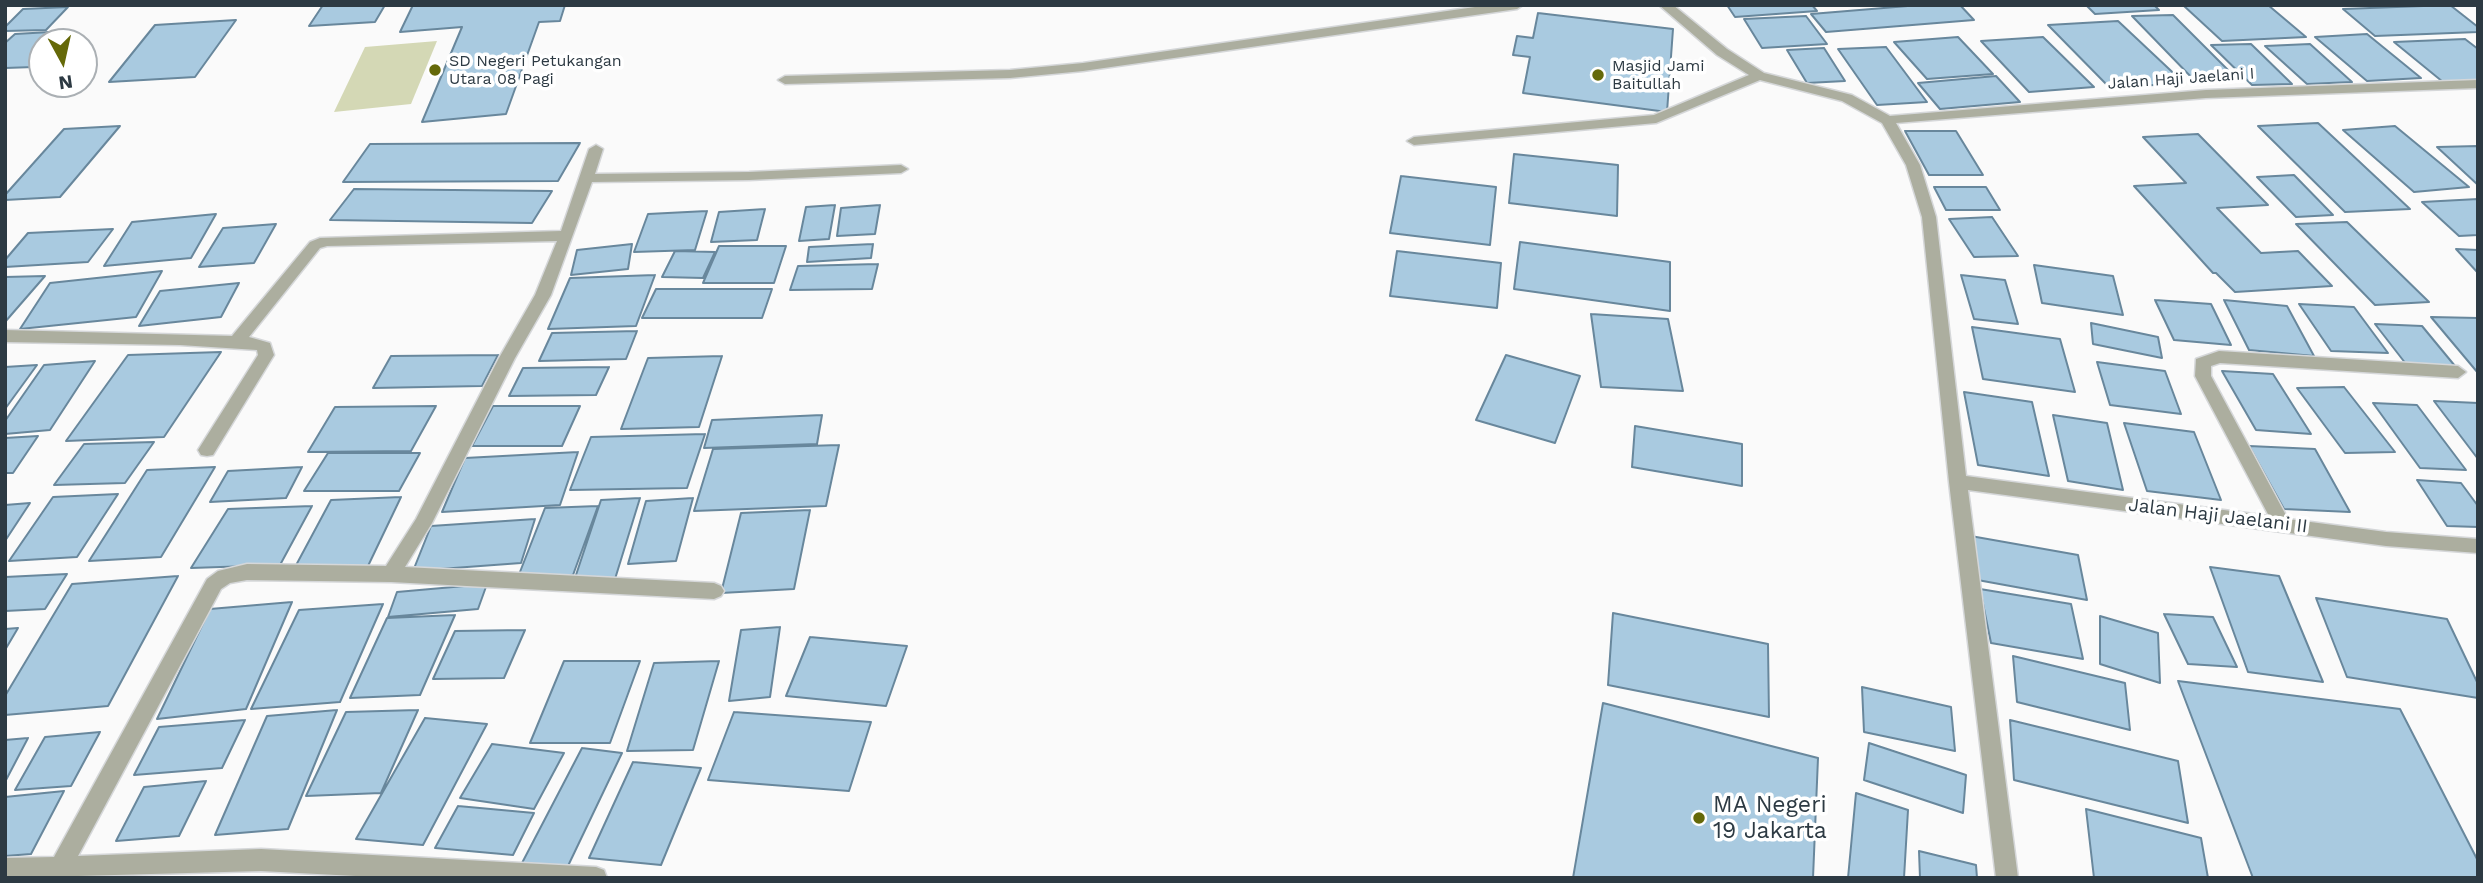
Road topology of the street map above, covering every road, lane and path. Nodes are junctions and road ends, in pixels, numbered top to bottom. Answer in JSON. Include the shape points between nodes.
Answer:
{"nodes":[{"id":1,"x":1517,"y":5,"type":"edge"},
{"id":2,"x":1665,"y":5,"type":"edge"},
{"id":3,"x":1759,"y":76,"type":"junction"},
{"id":4,"x":785,"y":80,"type":"dead end"},
{"id":5,"x":2478,"y":84,"type":"edge"},
{"id":6,"x":1886,"y":120,"type":"junction"},
{"id":7,"x":1414,"y":141,"type":"dead end"},
{"id":8,"x":596,"y":149,"type":"dead end"},
{"id":9,"x":901,"y":169,"type":"dead end"},
{"id":10,"x":588,"y":178,"type":"junction"},
{"id":11,"x":567,"y":236,"type":"junction"},
{"id":12,"x":5,"y":337,"type":"edge"},
{"id":13,"x":236,"y":342,"type":"junction"},
{"id":14,"x":2458,"y":372,"type":"dead end"},
{"id":15,"x":207,"y":450,"type":"dead end"},
{"id":16,"x":1958,"y":482,"type":"junction"},
{"id":17,"x":2282,"y":524,"type":"junction"},
{"id":18,"x":2478,"y":546,"type":"edge"},
{"id":19,"x":391,"y":574,"type":"junction"},
{"id":20,"x":714,"y":591,"type":"dead end"},
{"id":21,"x":60,"y":867,"type":"junction"},
{"id":22,"x":5,"y":869,"type":"edge"},
{"id":23,"x":596,"y":878,"type":"edge"},
{"id":24,"x":2007,"y":878,"type":"edge"}],
"edges":[{"from":1,"to":4,"type":"street","via":[[1083,67],[1010,74]]},
{"from":2,"to":3,"type":"street"},
{"from":3,"to":6,"type":"street","via":[[1847,99]]},
{"from":3,"to":7,"type":"street","via":[[1656,119]]},
{"from":5,"to":6,"type":"street","name":"Jalan Haji Jaelani I","via":[[2207,94]]},
{"from":6,"to":16,"type":"street","via":[[1913,165],[1928,217]]},
{"from":8,"to":10,"type":"street"},
{"from":9,"to":10,"type":"street"},
{"from":10,"to":11,"type":"street"},
{"from":11,"to":13,"type":"street","via":[[325,241],[315,245]]},
{"from":11,"to":19,"type":"street","via":[[543,295]]},
{"from":12,"to":13,"type":"street"},
{"from":13,"to":15,"type":"street","via":[[256,343],[266,350],[265,355]]},
{"from":14,"to":17,"type":"street","via":[[2219,357],[2202,363],[2203,376]]},
{"from":16,"to":17,"type":"street","name":"Jalan Haji Jaelani II"},
{"from":16,"to":24,"type":"street"},
{"from":17,"to":18,"type":"street","name":"Jalan Haji Jaelani II"},
{"from":19,"to":20,"type":"street"},
{"from":19,"to":21,"type":"street","via":[[247,572],[225,576],[214,584]]},
{"from":21,"to":22,"type":"street"},
{"from":21,"to":23,"type":"street","via":[[261,860]]}]}
